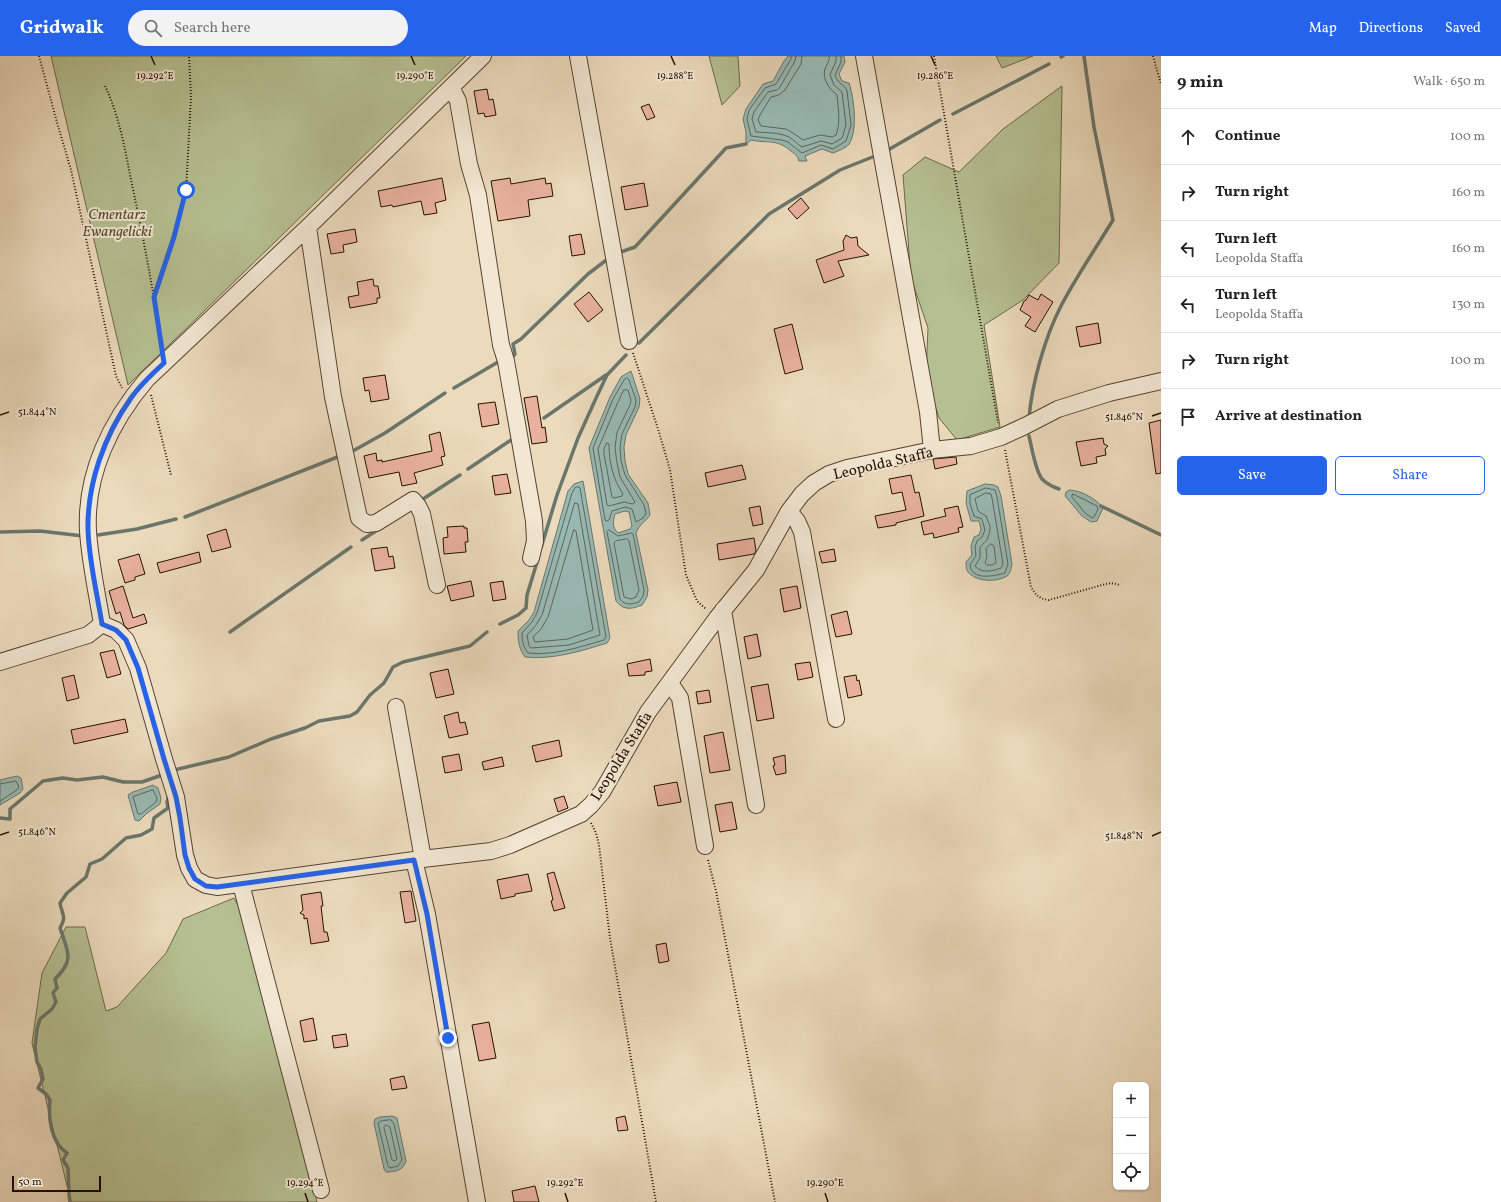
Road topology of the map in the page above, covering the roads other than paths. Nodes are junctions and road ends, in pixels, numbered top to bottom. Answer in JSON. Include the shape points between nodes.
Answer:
{"nodes":[{"id":1,"x":483,"y":56,"type":"edge"},
{"id":2,"x":578,"y":56,"type":"edge"},
{"id":3,"x":864,"y":56,"type":"edge"},
{"id":4,"x":451,"y":87,"type":"junction"},
{"id":5,"x":308,"y":227,"type":"junction"},
{"id":6,"x":629,"y":341,"type":"road end"},
{"id":7,"x":1161,"y":381,"type":"edge"},
{"id":8,"x":932,"y":450,"type":"junction"},
{"id":9,"x":789,"y":511,"type":"junction"},
{"id":10,"x":531,"y":558,"type":"dead end"},
{"id":11,"x":437,"y":585,"type":"dead end"},
{"id":12,"x":720,"y":614,"type":"junction"},
{"id":13,"x":102,"y":624,"type":"junction"},
{"id":14,"x":0,"y":662,"type":"edge"},
{"id":15,"x":670,"y":682,"type":"junction"},
{"id":16,"x":396,"y":706,"type":"dead end"},
{"id":17,"x":836,"y":718,"type":"dead end"},
{"id":18,"x":756,"y":805,"type":"dead end"},
{"id":19,"x":705,"y":846,"type":"road end"},
{"id":20,"x":418,"y":860,"type":"junction"},
{"id":21,"x":241,"y":884,"type":"junction"},
{"id":22,"x":321,"y":1190,"type":"dead end"},
{"id":23,"x":477,"y":1202,"type":"edge"}],
"edges":[{"from":1,"to":4,"type":"street"},
{"from":2,"to":6,"type":"street"},
{"from":3,"to":8,"type":"street","via":[[928,412]]},
{"from":4,"to":5,"type":"street"},
{"from":4,"to":10,"type":"street","via":[[458,101],[469,164],[478,195],[501,345],[534,521],[535,540]]},
{"from":5,"to":11,"type":"street","via":[[333,396],[359,518],[367,524],[376,523],[412,500],[422,514]]},
{"from":5,"to":13,"type":"street","via":[[147,379],[118,417],[96,470],[89,502],[88,530]]},
{"from":7,"to":8,"type":"street","name":"Leopolda Staffa","via":[[1109,393],[1058,409],[1001,437],[971,446]]},
{"from":8,"to":9,"type":"street","name":"Leopolda Staffa","via":[[829,474],[802,494]]},
{"from":9,"to":12,"type":"street","name":"Leopolda Staffa","via":[[756,570]]},
{"from":9,"to":17,"type":"street","via":[[802,532]]},
{"from":12,"to":15,"type":"street","name":"Leopolda Staffa"},
{"from":12,"to":18,"type":"street"},
{"from":13,"to":14,"type":"street","via":[[88,635]]},
{"from":13,"to":21,"type":"street","name":"Leopolda Staffa","via":[[116,630],[126,640],[138,668],[176,797],[189,868],[195,879],[206,886]]},
{"from":15,"to":19,"type":"street","via":[[680,698]]},
{"from":15,"to":20,"type":"street","name":"Leopolda Staffa","via":[[648,712],[602,792],[581,814],[491,851]]},
{"from":16,"to":20,"type":"street"},
{"from":20,"to":21,"type":"street","name":"Leopolda Staffa"},
{"from":20,"to":23,"type":"street"},
{"from":21,"to":22,"type":"street"}]}
